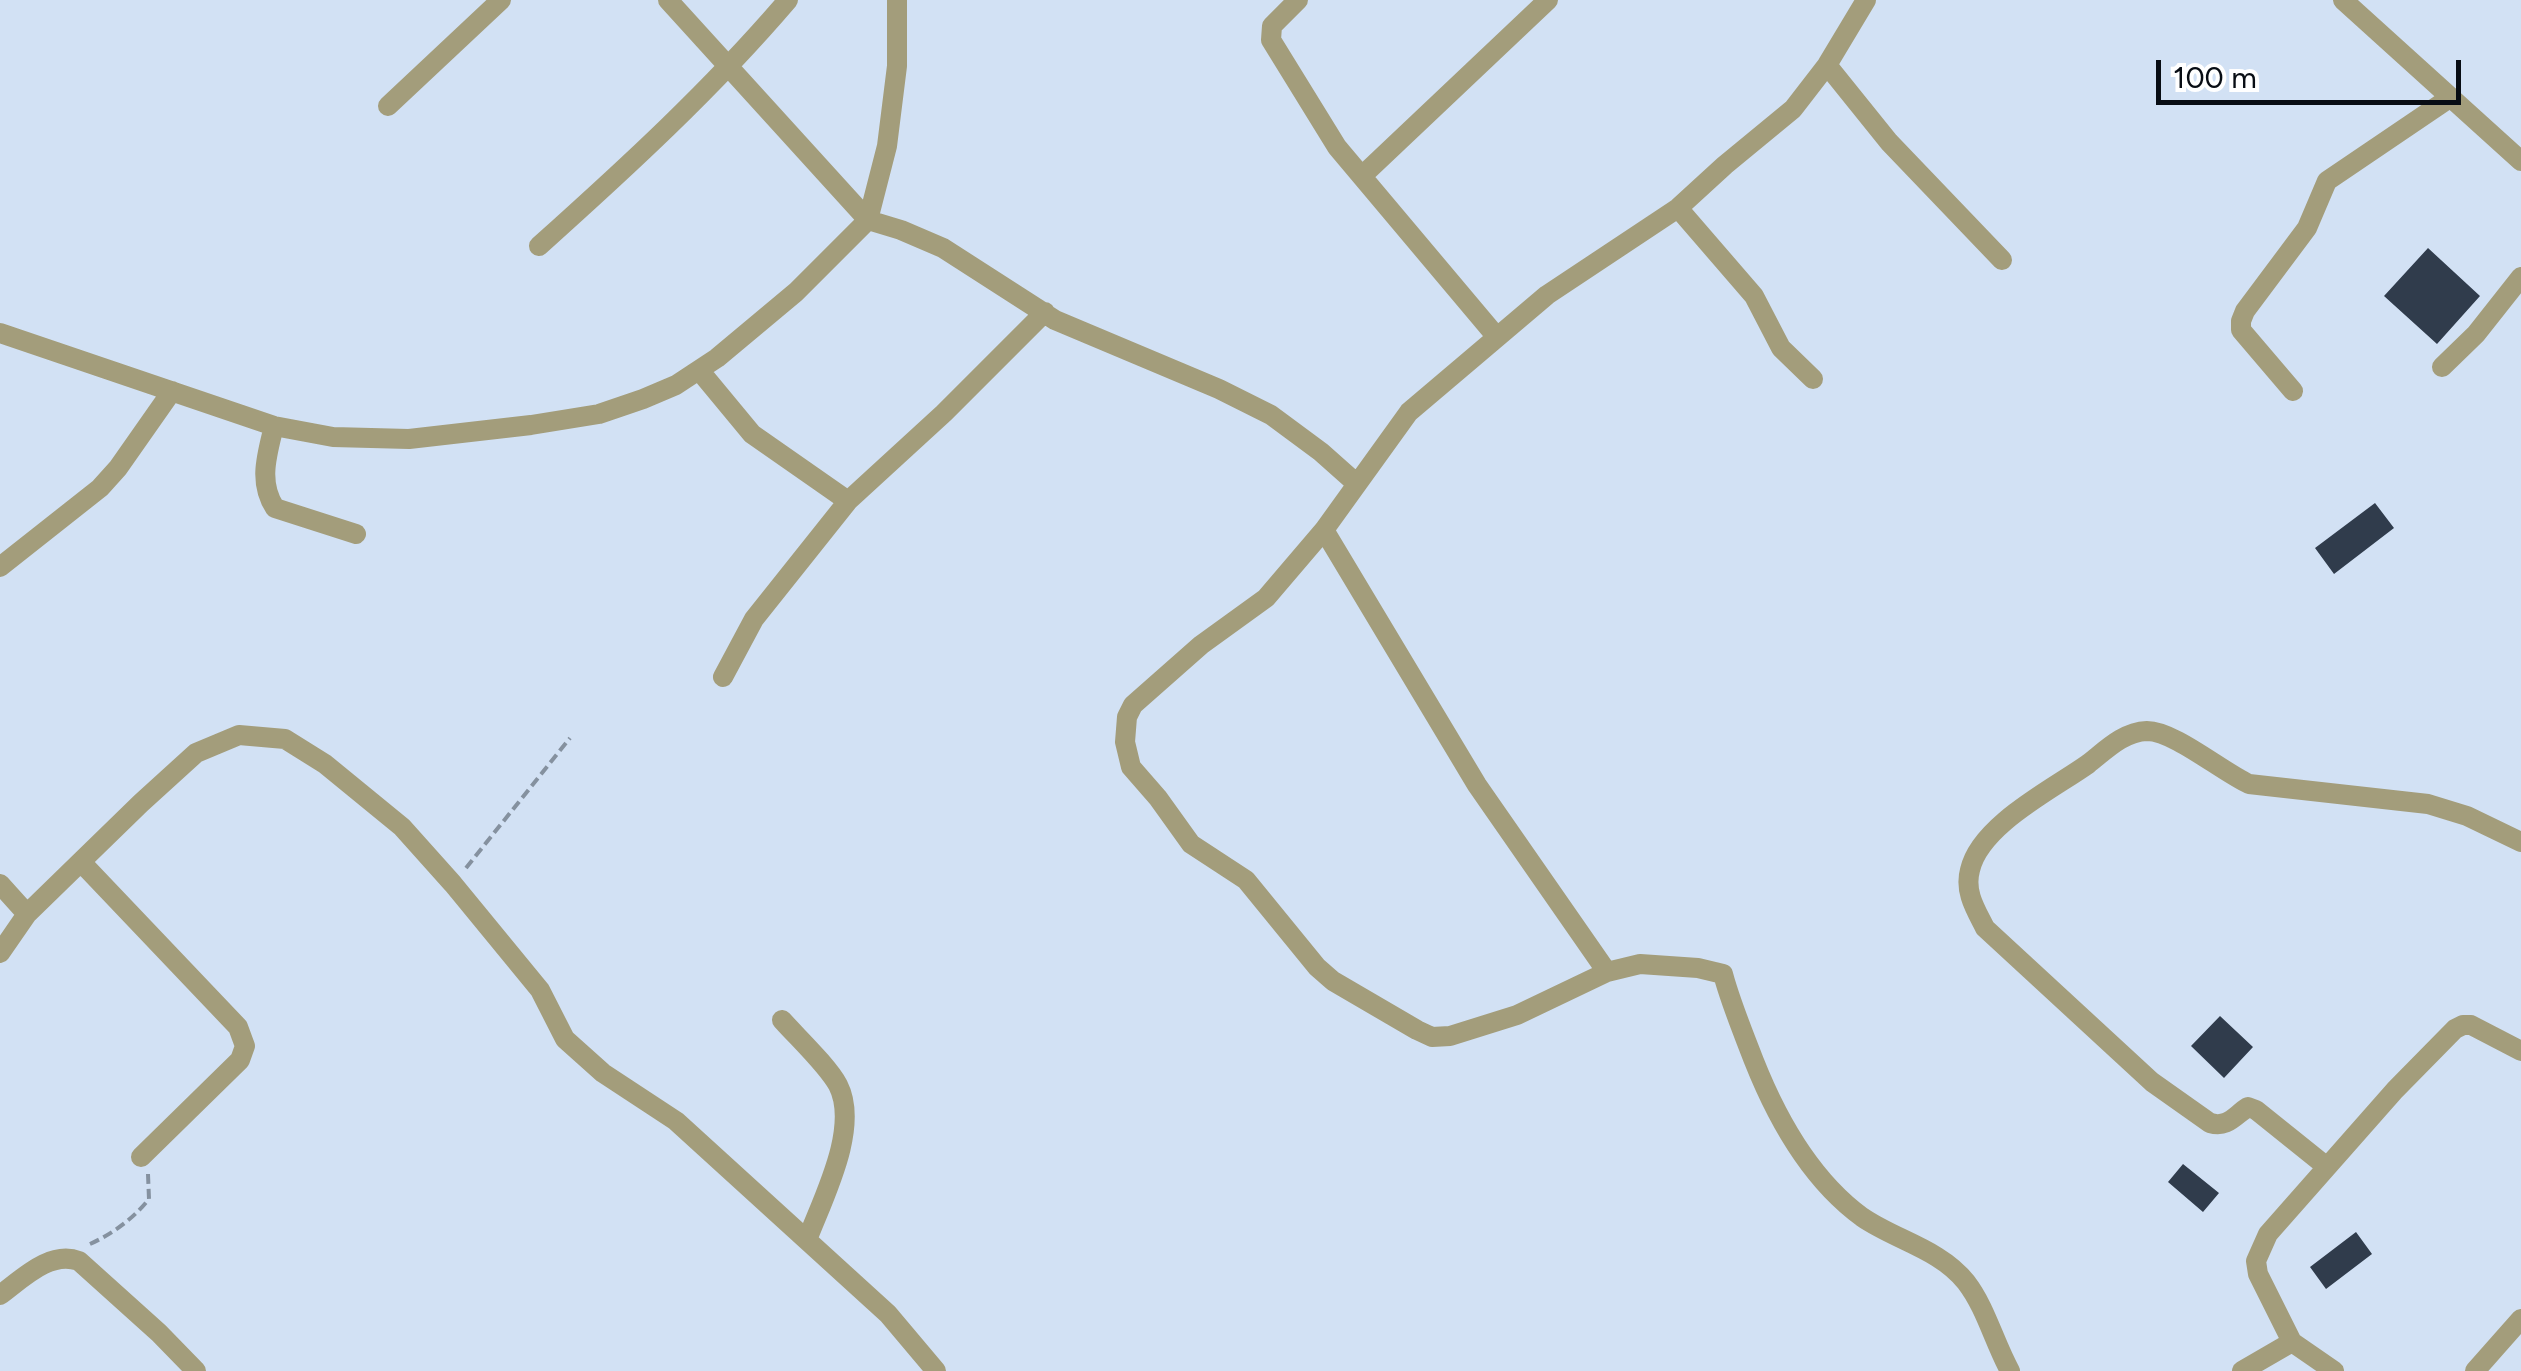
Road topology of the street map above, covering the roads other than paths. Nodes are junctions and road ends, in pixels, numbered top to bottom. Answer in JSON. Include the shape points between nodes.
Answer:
{"nodes":[{"id":1,"x":501,"y":0,"type":"edge"},
{"id":2,"x":668,"y":0,"type":"edge"},
{"id":3,"x":788,"y":0,"type":"edge"},
{"id":4,"x":896,"y":0,"type":"edge"},
{"id":5,"x":1298,"y":0,"type":"edge"},
{"id":6,"x":1548,"y":0,"type":"edge"},
{"id":7,"x":1866,"y":0,"type":"edge"},
{"id":8,"x":2344,"y":0,"type":"edge"},
{"id":9,"x":1828,"y":65,"type":"junction"},
{"id":10,"x":728,"y":68,"type":"junction"},
{"id":11,"x":2450,"y":97,"type":"junction"},
{"id":12,"x":388,"y":106,"type":"dead end"},
{"id":13,"x":2521,"y":161,"type":"edge"},
{"id":14,"x":1362,"y":176,"type":"junction"},
{"id":15,"x":1678,"y":208,"type":"junction"},
{"id":16,"x":868,"y":220,"type":"junction"},
{"id":17,"x":539,"y":246,"type":"dead end"},
{"id":18,"x":2002,"y":260,"type":"dead end"},
{"id":19,"x":2521,"y":277,"type":"edge"},
{"id":20,"x":1045,"y":312,"type":"junction"},
{"id":21,"x":0,"y":333,"type":"edge"},
{"id":22,"x":1496,"y":336,"type":"junction"},
{"id":23,"x":2442,"y":367,"type":"dead end"},
{"id":24,"x":699,"y":370,"type":"junction"},
{"id":25,"x":1813,"y":379,"type":"dead end"},
{"id":26,"x":2294,"y":390,"type":"dead end"},
{"id":27,"x":172,"y":391,"type":"junction"},
{"id":28,"x":274,"y":426,"type":"junction"},
{"id":29,"x":1357,"y":484,"type":"junction"},
{"id":30,"x":848,"y":501,"type":"junction"},
{"id":31,"x":1324,"y":530,"type":"junction"},
{"id":32,"x":356,"y":534,"type":"dead end"},
{"id":33,"x":0,"y":567,"type":"edge"},
{"id":34,"x":723,"y":676,"type":"dead end"},
{"id":35,"x":2521,"y":842,"type":"edge"},
{"id":36,"x":80,"y":862,"type":"junction"},
{"id":37,"x":0,"y":884,"type":"edge"},
{"id":38,"x":27,"y":914,"type":"junction"},
{"id":39,"x":0,"y":952,"type":"edge"},
{"id":40,"x":1607,"y":972,"type":"junction"},
{"id":41,"x":782,"y":1020,"type":"dead end"},
{"id":42,"x":2521,"y":1051,"type":"edge"},
{"id":43,"x":141,"y":1158,"type":"road end"},
{"id":44,"x":2326,"y":1167,"type":"junction"},
{"id":45,"x":807,"y":1240,"type":"junction"},
{"id":46,"x":0,"y":1296,"type":"edge"},
{"id":47,"x":2521,"y":1319,"type":"edge"},
{"id":48,"x":2292,"y":1342,"type":"junction"},
{"id":49,"x":196,"y":1371,"type":"edge"},
{"id":50,"x":936,"y":1371,"type":"edge"},
{"id":51,"x":2010,"y":1371,"type":"edge"},
{"id":52,"x":2242,"y":1371,"type":"edge"},
{"id":53,"x":2334,"y":1371,"type":"edge"},
{"id":54,"x":2475,"y":1371,"type":"edge"}],
"edges":[{"from":1,"to":12,"type":"street"},
{"from":2,"to":10,"type":"street"},
{"from":3,"to":10,"type":"street"},
{"from":4,"to":16,"type":"street","via":[[898,66],[888,146]]},
{"from":5,"to":14,"type":"street","via":[[1272,26],[1271,40]]},
{"from":6,"to":14,"type":"street"},
{"from":7,"to":9,"type":"street"},
{"from":8,"to":11,"type":"street"},
{"from":9,"to":15,"type":"street","via":[[1793,109]]},
{"from":9,"to":18,"type":"street","via":[[1889,142]]},
{"from":10,"to":16,"type":"street"},
{"from":10,"to":17,"type":"street"},
{"from":11,"to":13,"type":"street"},
{"from":11,"to":26,"type":"street","via":[[2327,181],[2307,228],[2240,321]]},
{"from":14,"to":22,"type":"street"},
{"from":15,"to":22,"type":"street"},
{"from":15,"to":25,"type":"street","via":[[1754,296],[1781,348]]},
{"from":16,"to":20,"type":"street","via":[[944,248]]},
{"from":16,"to":24,"type":"street","via":[[796,292]]},
{"from":19,"to":23,"type":"street"},
{"from":20,"to":29,"type":"street","via":[[1272,415]]},
{"from":20,"to":30,"type":"street"},
{"from":21,"to":27,"type":"street"},
{"from":22,"to":29,"type":"street","via":[[1409,412]]},
{"from":24,"to":28,"type":"street","via":[[599,414],[531,425],[409,440]]},
{"from":24,"to":30,"type":"street","via":[[752,434]]},
{"from":27,"to":28,"type":"street"},
{"from":27,"to":33,"type":"street","via":[[100,488]]},
{"from":28,"to":32,"type":"street","via":[[264,477],[274,508]]},
{"from":29,"to":31,"type":"street"},
{"from":30,"to":34,"type":"street","via":[[754,620]]},
{"from":31,"to":40,"type":"street","via":[[1477,786]]},
{"from":31,"to":40,"type":"street","via":[[1266,598],[1133,705],[1125,742],[1132,767],[1191,844],[1246,880],[1317,967],[1432,1037],[1517,1015]]},
{"from":35,"to":44,"type":"street","via":[[2428,804],[2249,784],[2172,737],[2142,731],[2027,803],[1978,852],[1969,872],[1971,902],[1985,928],[2152,1082],[2220,1126],[2248,1107],[2256,1110]]},
{"from":36,"to":38,"type":"street"},
{"from":36,"to":43,"type":"street","via":[[238,1027],[245,1046],[240,1060]]},
{"from":36,"to":45,"type":"street","via":[[196,753],[239,735],[286,739],[402,827],[540,990],[565,1039],[676,1122]]},
{"from":37,"to":38,"type":"street"},
{"from":38,"to":39,"type":"street"},
{"from":40,"to":51,"type":"street","via":[[1640,964],[1724,974],[1766,1094],[1798,1147],[1851,1208],[1942,1260],[1964,1280]]},
{"from":41,"to":45,"type":"street","via":[[836,1082],[845,1103],[836,1162]]},
{"from":42,"to":44,"type":"street","via":[[2471,1025],[2455,1029]]},
{"from":44,"to":48,"type":"street","via":[[2268,1234],[2256,1262]]},
{"from":45,"to":50,"type":"street","via":[[888,1314]]},
{"from":46,"to":49,"type":"street","via":[[44,1265],[69,1257],[100,1278]]},
{"from":47,"to":54,"type":"street"},
{"from":48,"to":52,"type":"street"},
{"from":48,"to":53,"type":"street"}]}
